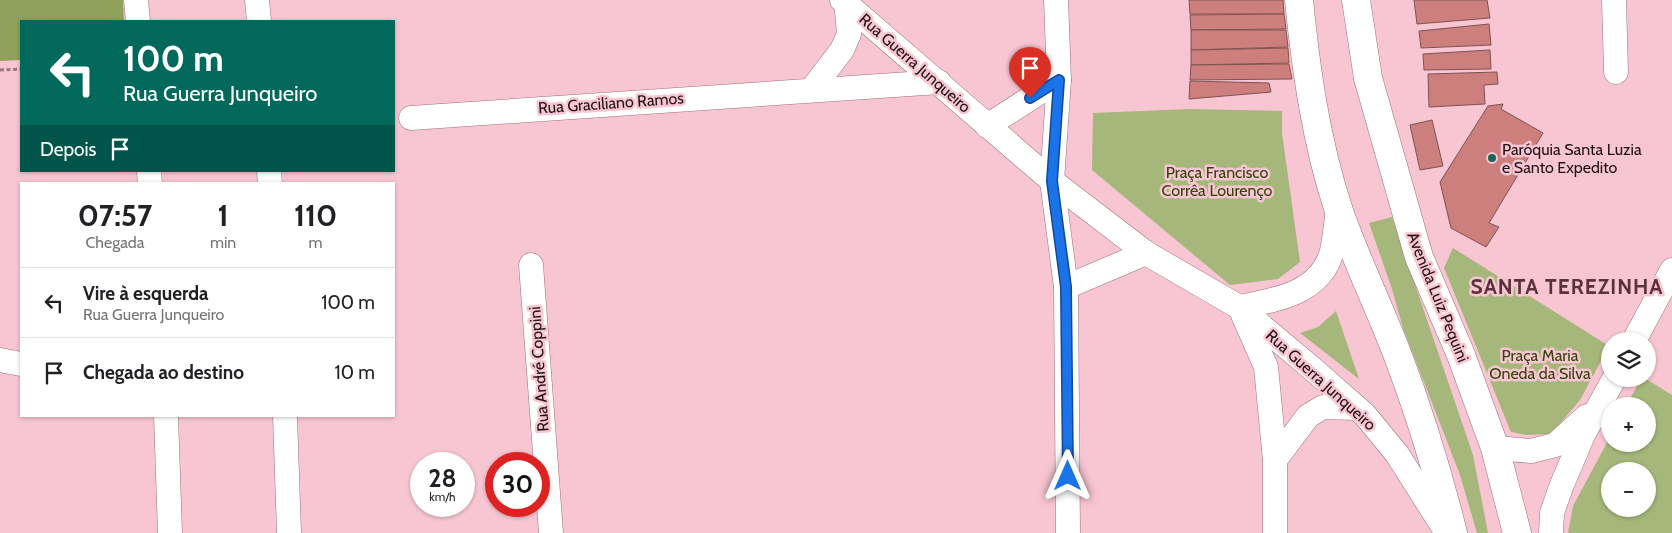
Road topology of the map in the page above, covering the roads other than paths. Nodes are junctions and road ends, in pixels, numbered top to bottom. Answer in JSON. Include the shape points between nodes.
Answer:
{"nodes":[{"id":1,"x":136,"y":0,"type":"edge"},
{"id":2,"x":257,"y":0,"type":"edge"},
{"id":3,"x":1056,"y":0,"type":"edge"},
{"id":4,"x":1299,"y":0,"type":"edge"},
{"id":5,"x":1356,"y":0,"type":"edge"},
{"id":6,"x":1614,"y":0,"type":"edge"},
{"id":7,"x":844,"y":1,"type":"edge"},
{"id":8,"x":138,"y":20,"type":"edge"},
{"id":9,"x":259,"y":20,"type":"edge"},
{"id":10,"x":1616,"y":72,"type":"dead end"},
{"id":11,"x":1059,"y":80,"type":"junction"},
{"id":12,"x":939,"y":82,"type":"junction"},
{"id":13,"x":812,"y":89,"type":"junction"},
{"id":14,"x":411,"y":118,"type":"dead end"},
{"id":15,"x":987,"y":126,"type":"junction"},
{"id":16,"x":1052,"y":181,"type":"junction"},
{"id":17,"x":1338,"y":209,"type":"junction"},
{"id":18,"x":1146,"y":252,"type":"junction"},
{"id":19,"x":531,"y":265,"type":"dead end"},
{"id":20,"x":1672,"y":270,"type":"edge"},
{"id":21,"x":1066,"y":287,"type":"junction"},
{"id":22,"x":1239,"y":307,"type":"junction"},
{"id":23,"x":1639,"y":332,"type":"edge"},
{"id":24,"x":0,"y":360,"type":"edge"},
{"id":25,"x":20,"y":364,"type":"edge"},
{"id":26,"x":1601,"y":403,"type":"edge"},
{"id":27,"x":1601,"y":404,"type":"edge"},
{"id":28,"x":1356,"y":408,"type":"junction"},
{"id":29,"x":166,"y":417,"type":"edge"},
{"id":30,"x":285,"y":417,"type":"edge"},
{"id":31,"x":1495,"y":448,"type":"junction"},
{"id":32,"x":1275,"y":460,"type":"junction"},
{"id":33,"x":170,"y":533,"type":"edge"},
{"id":34,"x":289,"y":533,"type":"edge"},
{"id":35,"x":551,"y":533,"type":"edge"},
{"id":36,"x":1068,"y":533,"type":"edge"},
{"id":37,"x":1275,"y":533,"type":"edge"},
{"id":38,"x":1447,"y":533,"type":"edge"},
{"id":39,"x":1453,"y":533,"type":"edge"},
{"id":40,"x":1498,"y":533,"type":"edge"},
{"id":41,"x":1517,"y":533,"type":"edge"},
{"id":42,"x":1551,"y":533,"type":"edge"}],
"edges":[{"from":1,"to":8,"type":"street"},
{"from":2,"to":9,"type":"street"},
{"from":3,"to":11,"type":"street"},
{"from":4,"to":17,"type":"main road","via":[[1310,90]]},
{"from":5,"to":31,"type":"main road","name":"Avenida Luiz Pequini","via":[[1368,78],[1418,257],[1461,355]]},
{"from":6,"to":10,"type":"street"},
{"from":7,"to":12,"type":"street","name":"Rua Guerra Junqueiro"},
{"from":7,"to":13,"type":"street","via":[[849,34],[842,50]]},
{"from":11,"to":15,"type":"street"},
{"from":11,"to":16,"type":"street"},
{"from":12,"to":13,"type":"street","name":"Rua Graciliano Ramos"},
{"from":12,"to":15,"type":"street","name":"Rua Guerra Junqueiro"},
{"from":13,"to":14,"type":"street","name":"Rua Graciliano Ramos"},
{"from":15,"to":16,"type":"street","name":"Rua Guerra Junqueiro"},
{"from":16,"to":18,"type":"street","name":"Rua Guerra Junqueiro"},
{"from":16,"to":21,"type":"street"},
{"from":17,"to":22,"type":"street","via":[[1332,253],[1324,269],[1308,286],[1294,295]]},
{"from":17,"to":39,"type":"main road","via":[[1398,356],[1436,463]]},
{"from":18,"to":21,"type":"street"},
{"from":18,"to":22,"type":"street","name":"Rua Guerra Junqueiro"},
{"from":19,"to":35,"type":"street","name":"Rua André Coppini"},
{"from":20,"to":23,"type":"street"},
{"from":21,"to":36,"type":"street"},
{"from":22,"to":28,"type":"street","name":"Rua Guerra Junqueiro"},
{"from":22,"to":32,"type":"street","via":[[1266,368]]},
{"from":24,"to":25,"type":"street"},
{"from":26,"to":31,"type":"street","via":[[1555,446],[1530,451]]},
{"from":27,"to":42,"type":"street","via":[[1583,435],[1561,487],[1552,513]]},
{"from":28,"to":32,"type":"street","via":[[1323,408],[1308,416]]},
{"from":28,"to":38,"type":"street","name":"Rua Guerra Junqueiro","via":[[1366,415],[1397,454]]},
{"from":29,"to":33,"type":"street"},
{"from":30,"to":34,"type":"street"},
{"from":31,"to":40,"type":"main road"},
{"from":31,"to":41,"type":"main road","name":"Avenida Luiz Pequini"},
{"from":32,"to":37,"type":"street"}]}
